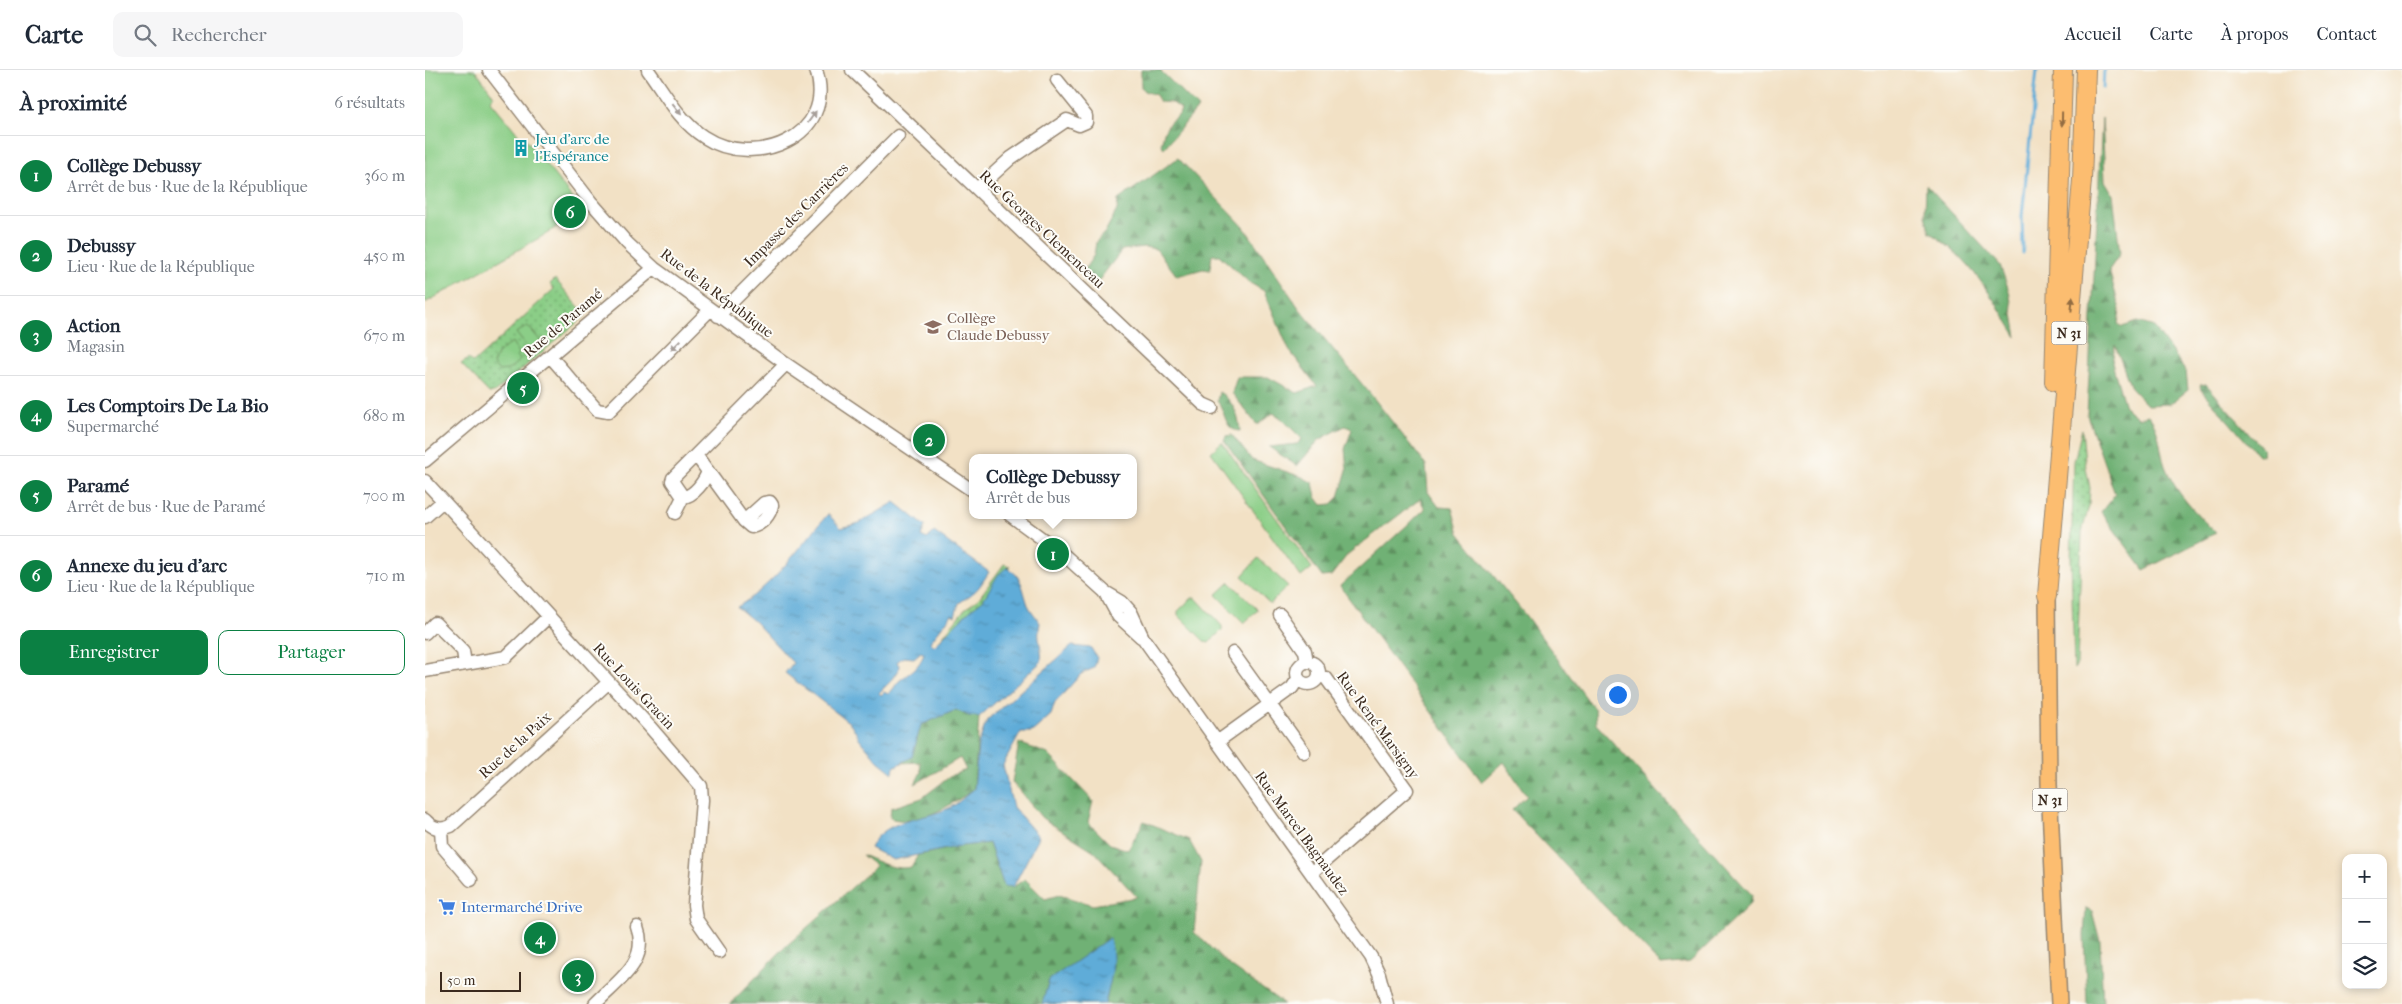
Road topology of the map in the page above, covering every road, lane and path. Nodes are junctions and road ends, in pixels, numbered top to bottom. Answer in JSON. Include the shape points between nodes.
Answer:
{"nodes":[{"id":1,"x":489,"y":70,"type":"edge"},
{"id":2,"x":647,"y":70,"type":"edge"},
{"id":3,"x":816,"y":70,"type":"edge"},
{"id":4,"x":852,"y":70,"type":"edge"},
{"id":5,"x":2063,"y":70,"type":"edge"},
{"id":6,"x":2086,"y":70,"type":"edge"},
{"id":7,"x":2091,"y":70,"type":"edge"},
{"id":8,"x":1057,"y":80,"type":"dead end"},
{"id":9,"x":1074,"y":103,"type":"junction"},
{"id":10,"x":1067,"y":120,"type":"junction"},
{"id":11,"x":898,"y":136,"type":"dead end"},
{"id":12,"x":2084,"y":160,"type":"junction"},
{"id":13,"x":977,"y":190,"type":"junction"},
{"id":14,"x":654,"y":268,"type":"junction"},
{"id":15,"x":714,"y":313,"type":"junction"},
{"id":16,"x":550,"y":356,"type":"junction"},
{"id":17,"x":786,"y":364,"type":"junction"},
{"id":18,"x":1212,"y":408,"type":"dead end"},
{"id":19,"x":695,"y":455,"type":"junction"},
{"id":20,"x":425,"y":461,"type":"edge"},
{"id":21,"x":708,"y":471,"type":"junction"},
{"id":22,"x":425,"y":481,"type":"edge"},
{"id":23,"x":969,"y":488,"type":"edge"},
{"id":24,"x":683,"y":497,"type":"junction"},
{"id":25,"x":443,"y":501,"type":"junction"},
{"id":26,"x":675,"y":513,"type":"dead end"},
{"id":27,"x":425,"y":517,"type":"edge"},
{"id":28,"x":1015,"y":519,"type":"edge"},
{"id":29,"x":744,"y":520,"type":"dead end"},
{"id":30,"x":2047,"y":596,"type":"junction"},
{"id":31,"x":1280,"y":615,"type":"dead end"},
{"id":32,"x":548,"y":617,"type":"junction"},
{"id":33,"x":425,"y":633,"type":"edge"},
{"id":34,"x":1233,"y":653,"type":"dead end"},
{"id":35,"x":1307,"y":662,"type":"junction"},
{"id":36,"x":465,"y":664,"type":"junction"},
{"id":37,"x":425,"y":671,"type":"edge"},
{"id":38,"x":1319,"y":676,"type":"junction"},
{"id":39,"x":1298,"y":679,"type":"junction"},
{"id":40,"x":609,"y":682,"type":"junction"},
{"id":41,"x":1270,"y":704,"type":"junction"},
{"id":42,"x":1217,"y":742,"type":"junction"},
{"id":43,"x":1304,"y":752,"type":"dead end"},
{"id":44,"x":425,"y":820,"type":"edge"},
{"id":45,"x":441,"y":829,"type":"junction"},
{"id":46,"x":1311,"y":873,"type":"junction"},
{"id":47,"x":471,"y":880,"type":"dead end"},
{"id":48,"x":637,"y":927,"type":"dead end"},
{"id":49,"x":719,"y":952,"type":"dead end"},
{"id":50,"x":595,"y":1004,"type":"edge"},
{"id":51,"x":1387,"y":1004,"type":"edge"},
{"id":52,"x":2059,"y":1004,"type":"edge"}],
"edges":[{"from":1,"to":14,"type":"street","name":"Rue de la République","via":[[591,202]]},
{"from":2,"to":3,"type":"street","one_way":true,"via":[[692,128],[727,148],[751,151],[788,141],[803,129],[818,109],[821,96]]},
{"from":4,"to":13,"type":"street","name":"Rue Georges Clemenceau"},
{"from":5,"to":30,"type":"highway","number":"N 31","one_way":true},
{"from":6,"to":12,"type":"highway","number":"N 31"},
{"from":7,"to":12,"type":"highway"},
{"from":8,"to":9,"type":"street"},
{"from":9,"to":10,"type":"street"},
{"from":9,"to":10,"type":"street","via":[[1086,116],[1086,122],[1079,125]]},
{"from":10,"to":13,"type":"street","via":[[1011,158]]},
{"from":11,"to":15,"type":"street","name":"Impasse des Carrières"},
{"from":30,"to":12,"type":"highway","number":"N 31","one_way":true},
{"from":13,"to":18,"type":"street","name":"Rue Georges Clemenceau","via":[[1203,404]]},
{"from":14,"to":15,"type":"street","name":"Rue de la République"},
{"from":14,"to":16,"type":"street","name":"Rue de Paramé"},
{"from":15,"to":16,"type":"street","name":"Impasse des Carrières","one_way":true,"via":[[608,412],[597,410]]},
{"from":15,"to":17,"type":"street","name":"Rue de la République"},
{"from":16,"to":20,"type":"street","name":"Rue de Paramé"},
{"from":17,"to":19,"type":"street"},
{"from":17,"to":23,"type":"street","name":"Rue de la République"},
{"from":19,"to":21,"type":"street"},
{"from":19,"to":24,"type":"street","via":[[672,481]]},
{"from":21,"to":24,"type":"street","via":[[705,480],[688,497]]},
{"from":21,"to":29,"type":"street"},
{"from":22,"to":25,"type":"street","name":"Rue Louis Gracin"},
{"from":24,"to":26,"type":"street"},
{"from":25,"to":27,"type":"street"},
{"from":25,"to":32,"type":"street","name":"Rue Louis Gracin"},
{"from":28,"to":42,"type":"street","name":"Rue Marcel Bagnaudez","via":[[1063,554],[1105,592],[1122,602],[1131,612],[1143,638]]},
{"from":30,"to":52,"type":"main road","number":"N 31","via":[[2049,775]]},
{"from":31,"to":35,"type":"street","name":"Rue René Marsigny","via":[[1305,651]]},
{"from":32,"to":36,"type":"street","via":[[506,657]]},
{"from":32,"to":40,"type":"street","name":"Rue Louis Gracin"},
{"from":33,"to":36,"type":"street","via":[[435,623],[463,651]]},
{"from":34,"to":41,"type":"street"},
{"from":35,"to":38,"type":"street","name":"Rue René Marsigny","via":[[1317,666]]},
{"from":35,"to":39,"type":"street","via":[[1298,668]]},
{"from":36,"to":37,"type":"street"},
{"from":38,"to":39,"type":"street","name":"Rue René Marsigny","via":[[1308,684]]},
{"from":38,"to":46,"type":"street","name":"Rue René Marsigny","via":[[1326,678],[1407,790]]},
{"from":39,"to":41,"type":"street","via":[[1292,688]]},
{"from":40,"to":45,"type":"street","name":"Rue de la Paix","via":[[451,826]]},
{"from":40,"to":49,"type":"street","name":"Rue Louis Gracin","via":[[701,786],[694,905],[696,919]]},
{"from":41,"to":42,"type":"street"},
{"from":41,"to":43,"type":"street"},
{"from":42,"to":46,"type":"street","name":"Rue Marcel Bagnaudez"},
{"from":44,"to":45,"type":"street","via":[[430,826]]},
{"from":45,"to":47,"type":"street","via":[[442,846]]},
{"from":46,"to":51,"type":"street","name":"Rue Marcel Bagnaudez","via":[[1371,957]]},
{"from":48,"to":50,"type":"street","via":[[641,950],[633,967]]}]}
